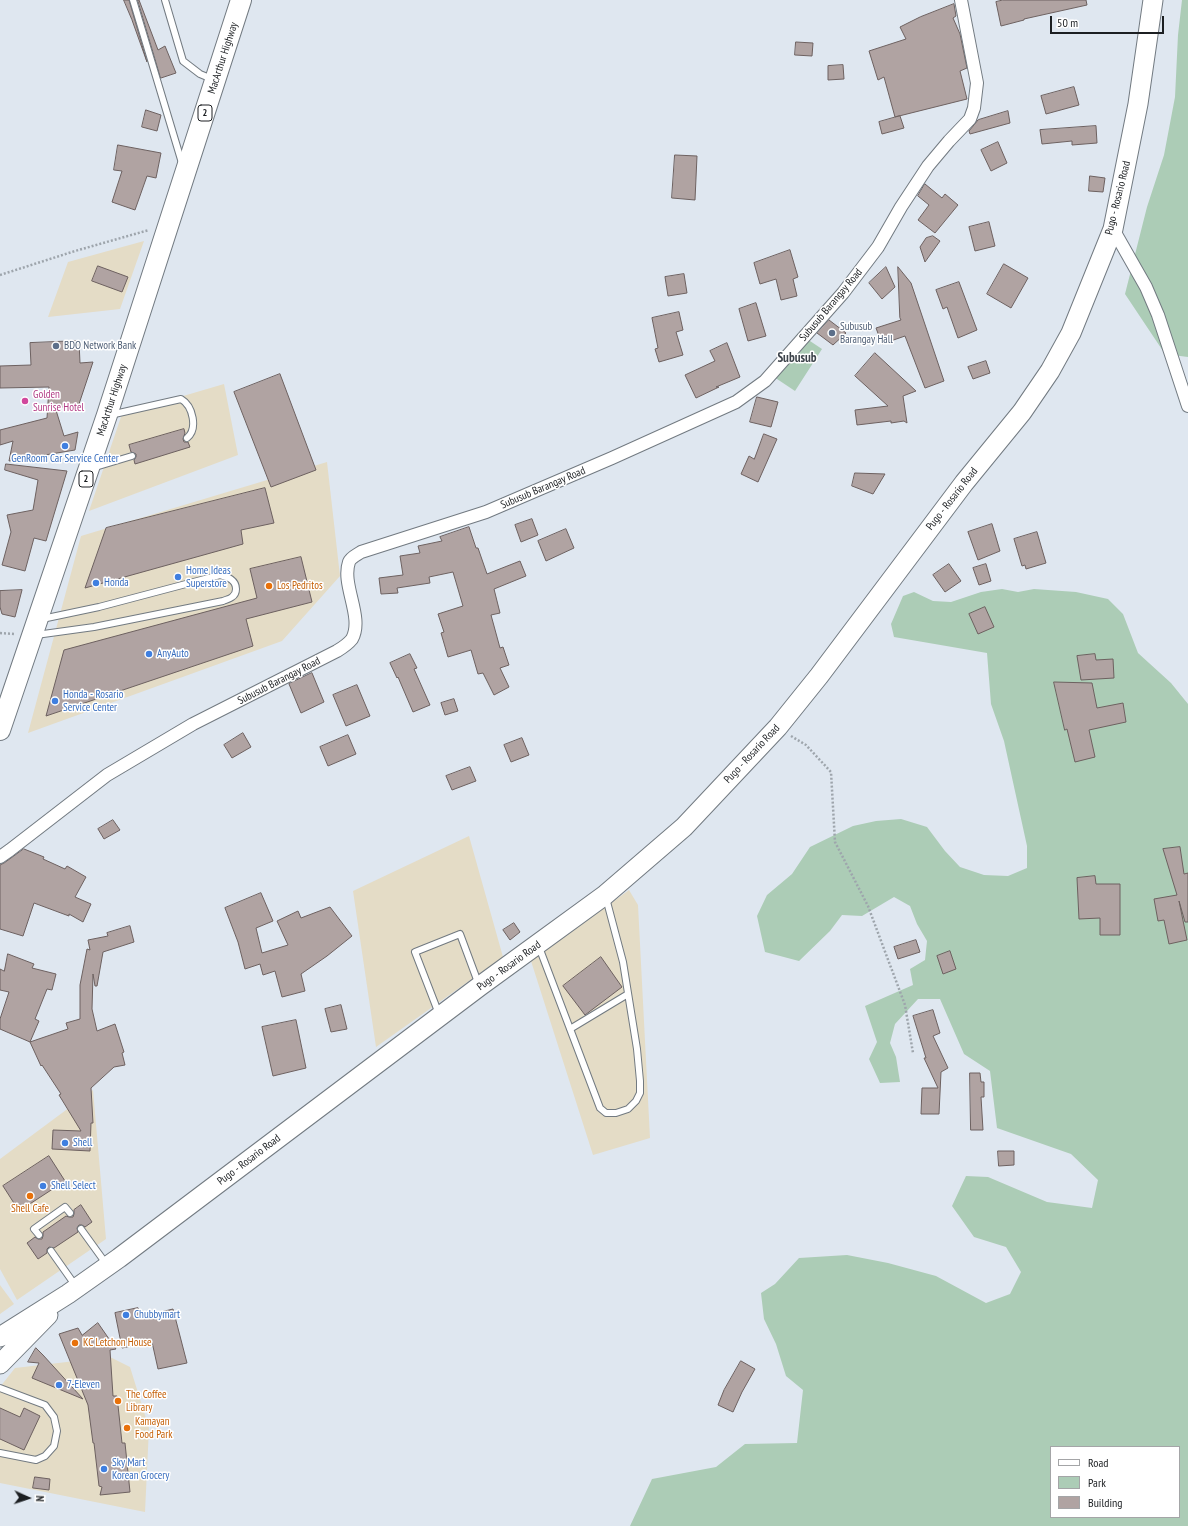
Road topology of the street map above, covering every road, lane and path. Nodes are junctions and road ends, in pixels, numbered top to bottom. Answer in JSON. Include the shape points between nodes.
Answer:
{"nodes":[{"id":1,"x":133,"y":0,"type":"edge"},
{"id":2,"x":165,"y":0,"type":"edge"},
{"id":3,"x":241,"y":0,"type":"edge"},
{"id":4,"x":961,"y":0,"type":"edge"},
{"id":5,"x":1153,"y":0,"type":"edge"},
{"id":6,"x":215,"y":81,"type":"junction"},
{"id":7,"x":185,"y":173,"type":"junction"},
{"id":8,"x":168,"y":226,"type":"junction"},
{"id":9,"x":1113,"y":229,"type":"junction"},
{"id":10,"x":0,"y":275,"type":"edge"},
{"id":11,"x":1188,"y":406,"type":"edge"},
{"id":12,"x":108,"y":415,"type":"junction"},
{"id":13,"x":187,"y":438,"type":"dead end"},
{"id":14,"x":132,"y":456,"type":"dead end"},
{"id":15,"x":89,"y":469,"type":"junction"},
{"id":16,"x":35,"y":628,"type":"junction"},
{"id":17,"x":778,"y":727,"type":"junction"},
{"id":18,"x":0,"y":730,"type":"edge"},
{"id":19,"x":0,"y":857,"type":"edge"},
{"id":20,"x":605,"y":895,"type":"junction"},
{"id":21,"x":538,"y":945,"type":"junction"},
{"id":22,"x":480,"y":986,"type":"junction"},
{"id":23,"x":628,"y":994,"type":"junction"},
{"id":24,"x":440,"y":1017,"type":"junction"},
{"id":25,"x":570,"y":1029,"type":"junction"},
{"id":26,"x":913,"y":1053,"type":"dead end"},
{"id":27,"x":70,"y":1213,"type":"dead end"},
{"id":28,"x":81,"y":1229,"type":"dead end"},
{"id":29,"x":39,"y":1235,"type":"dead end"},
{"id":30,"x":50,"y":1251,"type":"dead end"},
{"id":31,"x":107,"y":1266,"type":"junction"},
{"id":32,"x":72,"y":1291,"type":"junction"},
{"id":33,"x":0,"y":1337,"type":"edge"},
{"id":34,"x":0,"y":1364,"type":"edge"},
{"id":35,"x":0,"y":1388,"type":"edge"},
{"id":36,"x":0,"y":1453,"type":"edge"}],
"edges":[{"from":1,"to":7,"type":"lane"},
{"from":2,"to":6,"type":"lane","via":[[183,61],[200,74]]},
{"from":3,"to":6,"type":"highway","name":"MacArthur Highway","number":"2"},
{"from":4,"to":19,"type":"street","name":"Subusub Barangay Road","via":[[977,83],[970,119],[928,166],[878,247],[843,293],[765,381],[736,402],[486,512],[361,552],[349,562],[348,576],[355,626],[351,640],[347,644],[193,724],[107,775]]},
{"from":5,"to":9,"type":"main road","name":"Pugo - Rosario Road","via":[[1136,111]]},
{"from":6,"to":7,"type":"highway","name":"MacArthur Highway","number":"2"},
{"from":7,"to":8,"type":"highway","name":"MacArthur Highway","number":"2"},
{"from":8,"to":10,"type":"path","via":[[102,243]]},
{"from":8,"to":12,"type":"highway","name":"MacArthur Highway","number":"2"},
{"from":9,"to":11,"type":"street","via":[[1158,315]]},
{"from":9,"to":17,"type":"main road","name":"Pugo - Rosario Road","via":[[1086,299],[1050,372],[1022,412],[964,483]]},
{"from":12,"to":13,"type":"lane","via":[[181,399],[188,404],[192,418],[193,430]]},
{"from":12,"to":15,"type":"highway","name":"MacArthur Highway","number":"2"},
{"from":14,"to":15,"type":"lane"},
{"from":15,"to":16,"type":"highway","name":"MacArthur Highway","number":"2"},
{"from":16,"to":16,"type":"lane","via":[[94,627],[223,601],[232,597],[236,592],[236,586],[229,577],[220,575],[100,607]]},
{"from":16,"to":18,"type":"highway","name":"MacArthur Highway","number":"2"},
{"from":17,"to":20,"type":"main road","name":"Pugo - Rosario Road","via":[[684,827]]},
{"from":17,"to":26,"type":"path","via":[[806,745],[831,772],[835,842],[868,906],[905,1005]]},
{"from":20,"to":21,"type":"main road","name":"Pugo - Rosario Road"},
{"from":20,"to":23,"type":"lane","via":[[623,962]]},
{"from":21,"to":22,"type":"main road","name":"Pugo - Rosario Road"},
{"from":21,"to":25,"type":"lane"},
{"from":22,"to":24,"type":"main road","name":"Pugo - Rosario Road"},
{"from":22,"to":24,"type":"lane","via":[[460,934],[415,952]]},
{"from":23,"to":25,"type":"lane"},
{"from":23,"to":25,"type":"lane","via":[[640,1081],[640,1093],[628,1109],[606,1113],[600,1108]]},
{"from":24,"to":31,"type":"main road","name":"Pugo - Rosario Road"},
{"from":27,"to":29,"type":"lane","via":[[65,1207],[34,1229]]},
{"from":28,"to":31,"type":"lane"},
{"from":30,"to":32,"type":"lane"},
{"from":31,"to":32,"type":"main road","name":"Pugo - Rosario Road"},
{"from":32,"to":33,"type":"main road","name":"Pugo - Rosario Road"},
{"from":32,"to":34,"type":"main road","name":"Pugo - Rosario Road"},
{"from":35,"to":36,"type":"lane","via":[[46,1405],[54,1417],[56,1431],[54,1446],[45,1456],[36,1460]]}]}
